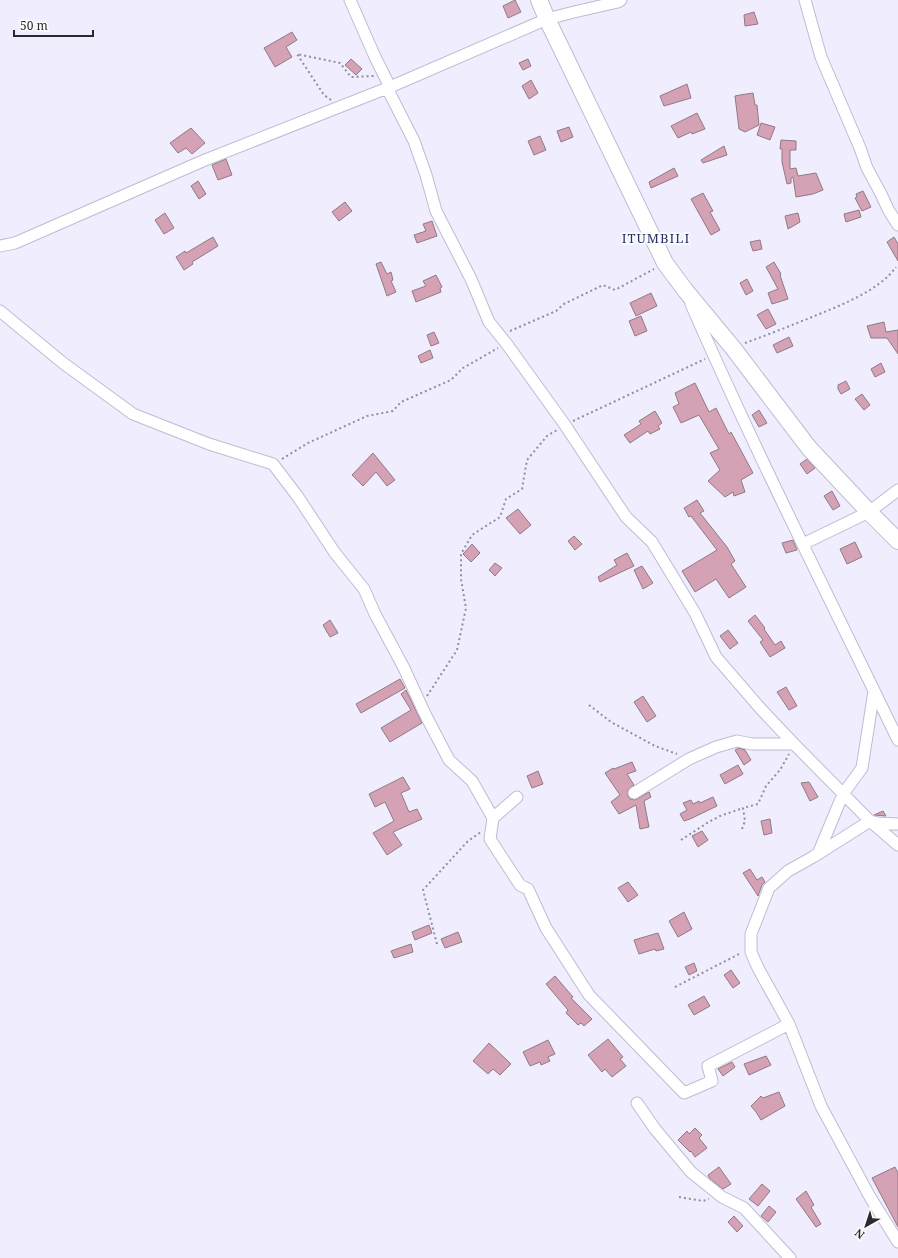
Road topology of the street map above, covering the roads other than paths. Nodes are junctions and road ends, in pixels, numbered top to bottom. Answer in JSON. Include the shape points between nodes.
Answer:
{"nodes":[{"id":1,"x":350,"y":0,"type":"edge"},
{"id":2,"x":539,"y":0,"type":"edge"},
{"id":3,"x":621,"y":0,"type":"edge"},
{"id":4,"x":804,"y":0,"type":"edge"},
{"id":5,"x":547,"y":20,"type":"junction"},
{"id":6,"x":389,"y":88,"type":"junction"},
{"id":7,"x":898,"y":225,"type":"edge"},
{"id":8,"x":0,"y":246,"type":"edge"},
{"id":9,"x":685,"y":290,"type":"junction"},
{"id":10,"x":0,"y":311,"type":"edge"},
{"id":11,"x":733,"y":348,"type":"junction"},
{"id":12,"x":713,"y":355,"type":"junction"},
{"id":13,"x":898,"y":490,"type":"edge"},
{"id":14,"x":869,"y":512,"type":"junction"},
{"id":15,"x":898,"y":541,"type":"edge"},
{"id":16,"x":803,"y":544,"type":"junction"},
{"id":17,"x":874,"y":690,"type":"junction"},
{"id":18,"x":898,"y":740,"type":"edge"},
{"id":19,"x":794,"y":744,"type":"junction"},
{"id":20,"x":634,"y":793,"type":"dead end"},
{"id":21,"x":843,"y":794,"type":"junction"},
{"id":22,"x":517,"y":797,"type":"dead end"},
{"id":23,"x":492,"y":821,"type":"junction"},
{"id":24,"x":870,"y":821,"type":"junction"},
{"id":25,"x":898,"y":824,"type":"edge"},
{"id":26,"x":898,"y":845,"type":"edge"},
{"id":27,"x":818,"y":854,"type":"junction"},
{"id":28,"x":789,"y":1024,"type":"junction"},
{"id":29,"x":637,"y":1103,"type":"dead end"},
{"id":30,"x":898,"y":1242,"type":"edge"},
{"id":31,"x":790,"y":1258,"type":"edge"}],
"edges":[{"from":1,"to":6,"type":"street"},
{"from":2,"to":5,"type":"main road"},
{"from":3,"to":5,"type":"street"},
{"from":4,"to":7,"type":"street","via":[[821,57],[867,168]]},
{"from":5,"to":6,"type":"street"},
{"from":5,"to":9,"type":"main road","via":[[665,263]]},
{"from":6,"to":8,"type":"street","via":[[205,160],[15,243]]},
{"from":6,"to":19,"type":"street","via":[[414,140],[436,212],[471,279],[489,322],[565,425],[626,517],[652,542],[695,613],[716,657]]},
{"from":9,"to":11,"type":"main road"},
{"from":9,"to":12,"type":"street"},
{"from":10,"to":23,"type":"street","via":[[63,363],[133,414],[208,444],[273,464],[335,553],[364,589],[449,760],[472,781]]},
{"from":11,"to":12,"type":"street"},
{"from":11,"to":14,"type":"main road","via":[[809,448]]},
{"from":12,"to":16,"type":"street"},
{"from":13,"to":14,"type":"street"},
{"from":14,"to":15,"type":"main road"},
{"from":14,"to":16,"type":"street"},
{"from":16,"to":17,"type":"street"},
{"from":17,"to":18,"type":"street"},
{"from":17,"to":21,"type":"street","via":[[862,768]]},
{"from":19,"to":20,"type":"street","via":[[752,744],[737,741],[716,747],[689,759]]},
{"from":19,"to":21,"type":"street"},
{"from":21,"to":24,"type":"street"},
{"from":21,"to":27,"type":"street"},
{"from":22,"to":23,"type":"street"},
{"from":23,"to":28,"type":"street","via":[[490,839],[520,885],[528,888],[546,928],[589,996],[684,1093],[712,1081],[708,1066]]},
{"from":24,"to":25,"type":"street","via":[[878,824]]},
{"from":24,"to":26,"type":"street"},
{"from":24,"to":27,"type":"street"},
{"from":27,"to":28,"type":"street","via":[[788,871],[769,888],[751,934],[751,952]]},
{"from":28,"to":30,"type":"street","via":[[820,1106]]},
{"from":29,"to":31,"type":"street","via":[[691,1172],[719,1195],[744,1208]]}]}
